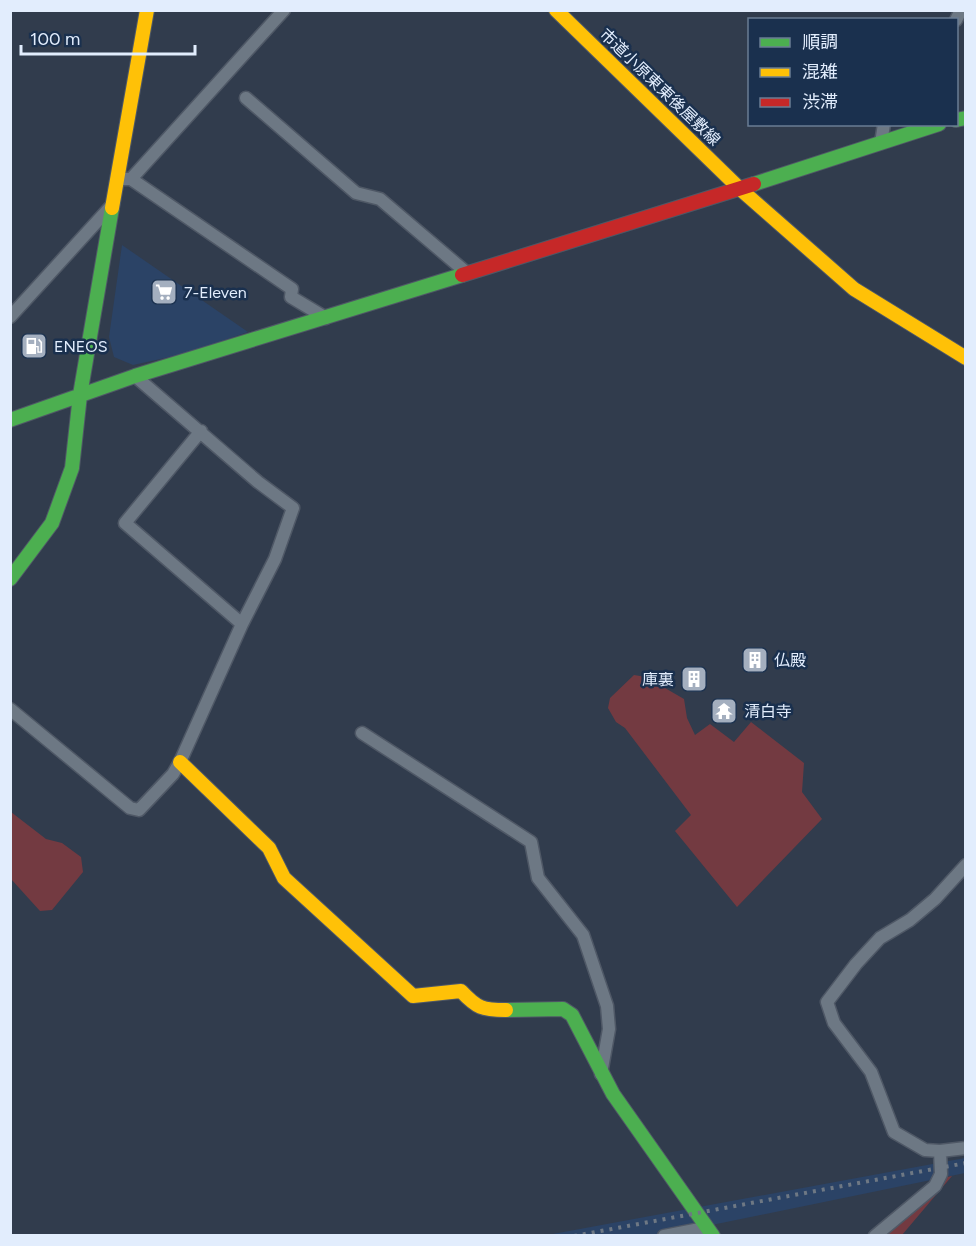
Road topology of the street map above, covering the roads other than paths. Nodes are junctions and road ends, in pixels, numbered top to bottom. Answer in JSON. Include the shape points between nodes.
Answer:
{"nodes":[{"id":1,"x":147,"y":10,"type":"edge"},
{"id":2,"x":284,"y":10,"type":"edge"},
{"id":3,"x":556,"y":10,"type":"edge"},
{"id":4,"x":246,"y":98,"type":"dead end"},
{"id":5,"x":884,"y":126,"type":"edge"},
{"id":6,"x":933,"y":126,"type":"edge"},
{"id":7,"x":880,"y":143,"type":"junction"},
{"id":8,"x":124,"y":179,"type":"junction"},
{"id":9,"x":739,"y":188,"type":"junction"},
{"id":10,"x":114,"y":203,"type":"junction"},
{"id":11,"x":467,"y":273,"type":"junction"},
{"id":12,"x":10,"y":317,"type":"edge"},
{"id":13,"x":326,"y":318,"type":"junction"},
{"id":14,"x":966,"y":358,"type":"edge"},
{"id":15,"x":135,"y":376,"type":"junction"},
{"id":16,"x":80,"y":396,"type":"junction"},
{"id":17,"x":10,"y":420,"type":"edge"},
{"id":18,"x":201,"y":431,"type":"junction"},
{"id":19,"x":10,"y":579,"type":"edge"},
{"id":20,"x":242,"y":624,"type":"junction"},
{"id":21,"x":10,"y":709,"type":"edge"},
{"id":22,"x":362,"y":732,"type":"dead end"},
{"id":23,"x":180,"y":762,"type":"junction"},
{"id":24,"x":966,"y":865,"type":"edge"},
{"id":25,"x":601,"y":1074,"type":"junction"},
{"id":26,"x":966,"y":1149,"type":"edge"},
{"id":27,"x":940,"y":1151,"type":"junction"},
{"id":28,"x":709,"y":1232,"type":"edge"},
{"id":29,"x":881,"y":1234,"type":"edge"},
{"id":30,"x":664,"y":1236,"type":"edge"}],
"edges":[{"from":1,"to":8,"type":"street"},
{"from":2,"to":8,"type":"street"},
{"from":3,"to":9,"type":"street","name":"市道小原東東後屋敷線"},
{"from":4,"to":11,"type":"street","via":[[356,193],[380,199]]},
{"from":5,"to":7,"type":"street"},
{"from":6,"to":7,"type":"street"},
{"from":7,"to":9,"type":"street"},
{"from":8,"to":10,"type":"street"},
{"from":8,"to":13,"type":"street","via":[[292,289],[291,297]]},
{"from":9,"to":11,"type":"street"},
{"from":9,"to":14,"type":"street","name":"市道小原東東後屋敷線","via":[[854,289]]},
{"from":10,"to":12,"type":"street"},
{"from":10,"to":16,"type":"street"},
{"from":11,"to":13,"type":"street"},
{"from":13,"to":15,"type":"street"},
{"from":15,"to":16,"type":"street"},
{"from":15,"to":18,"type":"street"},
{"from":16,"to":17,"type":"street"},
{"from":16,"to":19,"type":"street","via":[[72,468],[61,502],[52,523]]},
{"from":18,"to":20,"type":"street","via":[[293,508],[275,559]]},
{"from":18,"to":20,"type":"street","via":[[125,523]]},
{"from":20,"to":23,"type":"street"},
{"from":21,"to":23,"type":"street","via":[[130,808],[139,810]]},
{"from":22,"to":25,"type":"street","via":[[531,842],[538,878],[583,935],[607,1006],[609,1029]]},
{"from":23,"to":25,"type":"street","via":[[269,848],[284,878],[413,996],[453,990],[461,991],[475,1006],[488,1010],[563,1009],[572,1015]]},
{"from":24,"to":27,"type":"street","via":[[935,899],[880,938],[827,1002],[834,1023],[871,1072],[894,1132],[925,1150]]},
{"from":25,"to":28,"type":"street"},
{"from":26,"to":27,"type":"street"},
{"from":27,"to":29,"type":"street","via":[[941,1174],[935,1186]]},
{"from":28,"to":30,"type":"street"}]}
